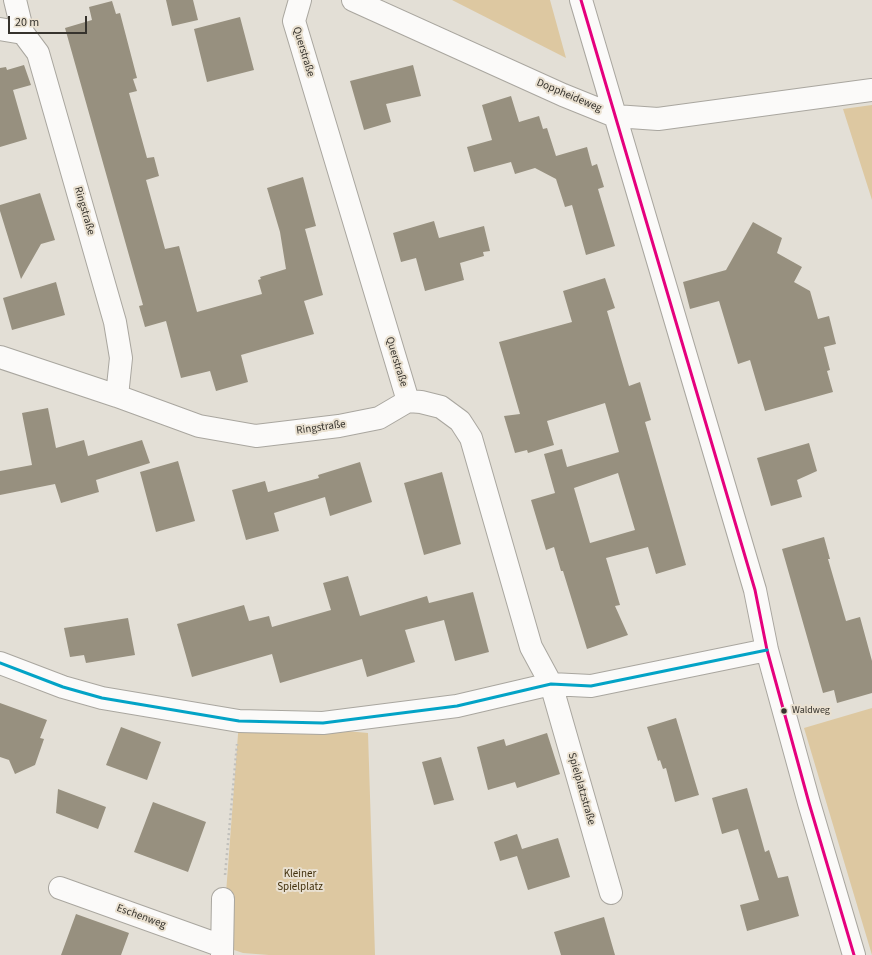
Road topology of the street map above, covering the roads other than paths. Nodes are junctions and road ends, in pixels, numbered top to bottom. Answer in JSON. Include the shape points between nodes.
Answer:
{"nodes":[{"id":1,"x":15,"y":0,"type":"edge"},
{"id":2,"x":300,"y":0,"type":"edge"},
{"id":3,"x":352,"y":0,"type":"edge"},
{"id":4,"x":582,"y":0,"type":"edge"},
{"id":5,"x":0,"y":29,"type":"edge"},
{"id":6,"x":23,"y":33,"type":"junction"},
{"id":7,"x":872,"y":90,"type":"edge"},
{"id":8,"x":615,"y":116,"type":"junction"},
{"id":9,"x":0,"y":357,"type":"edge"},
{"id":10,"x":117,"y":396,"type":"junction"},
{"id":11,"x":408,"y":401,"type":"junction"},
{"id":12,"x":767,"y":650,"type":"junction"},
{"id":13,"x":0,"y":663,"type":"edge"},
{"id":14,"x":552,"y":684,"type":"junction"},
{"id":15,"x":60,"y":888,"type":"dead end"},
{"id":16,"x":611,"y":893,"type":"dead end"},
{"id":17,"x":222,"y":899,"type":"road end"},
{"id":18,"x":222,"y":950,"type":"edge"},
{"id":19,"x":854,"y":955,"type":"edge"}],
"edges":[{"from":1,"to":6,"type":"street","name":"Ringstraße"},
{"from":2,"to":11,"type":"street","name":"Querstraße","via":[[294,22]]},
{"from":3,"to":8,"type":"street","name":"Doppheideweg"},
{"from":4,"to":8,"type":"street"},
{"from":5,"to":6,"type":"street"},
{"from":6,"to":10,"type":"street","name":"Ringstraße","via":[[38,53],[115,322],[121,358]]},
{"from":7,"to":8,"type":"street","name":"Doppheideweg","via":[[658,118]]},
{"from":8,"to":12,"type":"street","via":[[755,590]]},
{"from":9,"to":10,"type":"street","name":"Ringstraße"},
{"from":10,"to":11,"type":"street","name":"Ringstraße","via":[[199,426],[256,436],[379,418]]},
{"from":11,"to":14,"type":"street","name":"Querstraße","via":[[441,407],[460,421],[471,438],[531,647]]},
{"from":12,"to":14,"type":"street","via":[[591,686]]},
{"from":12,"to":19,"type":"street"},
{"from":13,"to":14,"type":"street","via":[[63,687],[102,698],[239,721],[323,723],[457,706]]},
{"from":14,"to":16,"type":"street","name":"Spielplatzstraße"},
{"from":15,"to":18,"type":"street","name":"Eschenweg"},
{"from":17,"to":18,"type":"street","name":"Eschenweg"}]}
